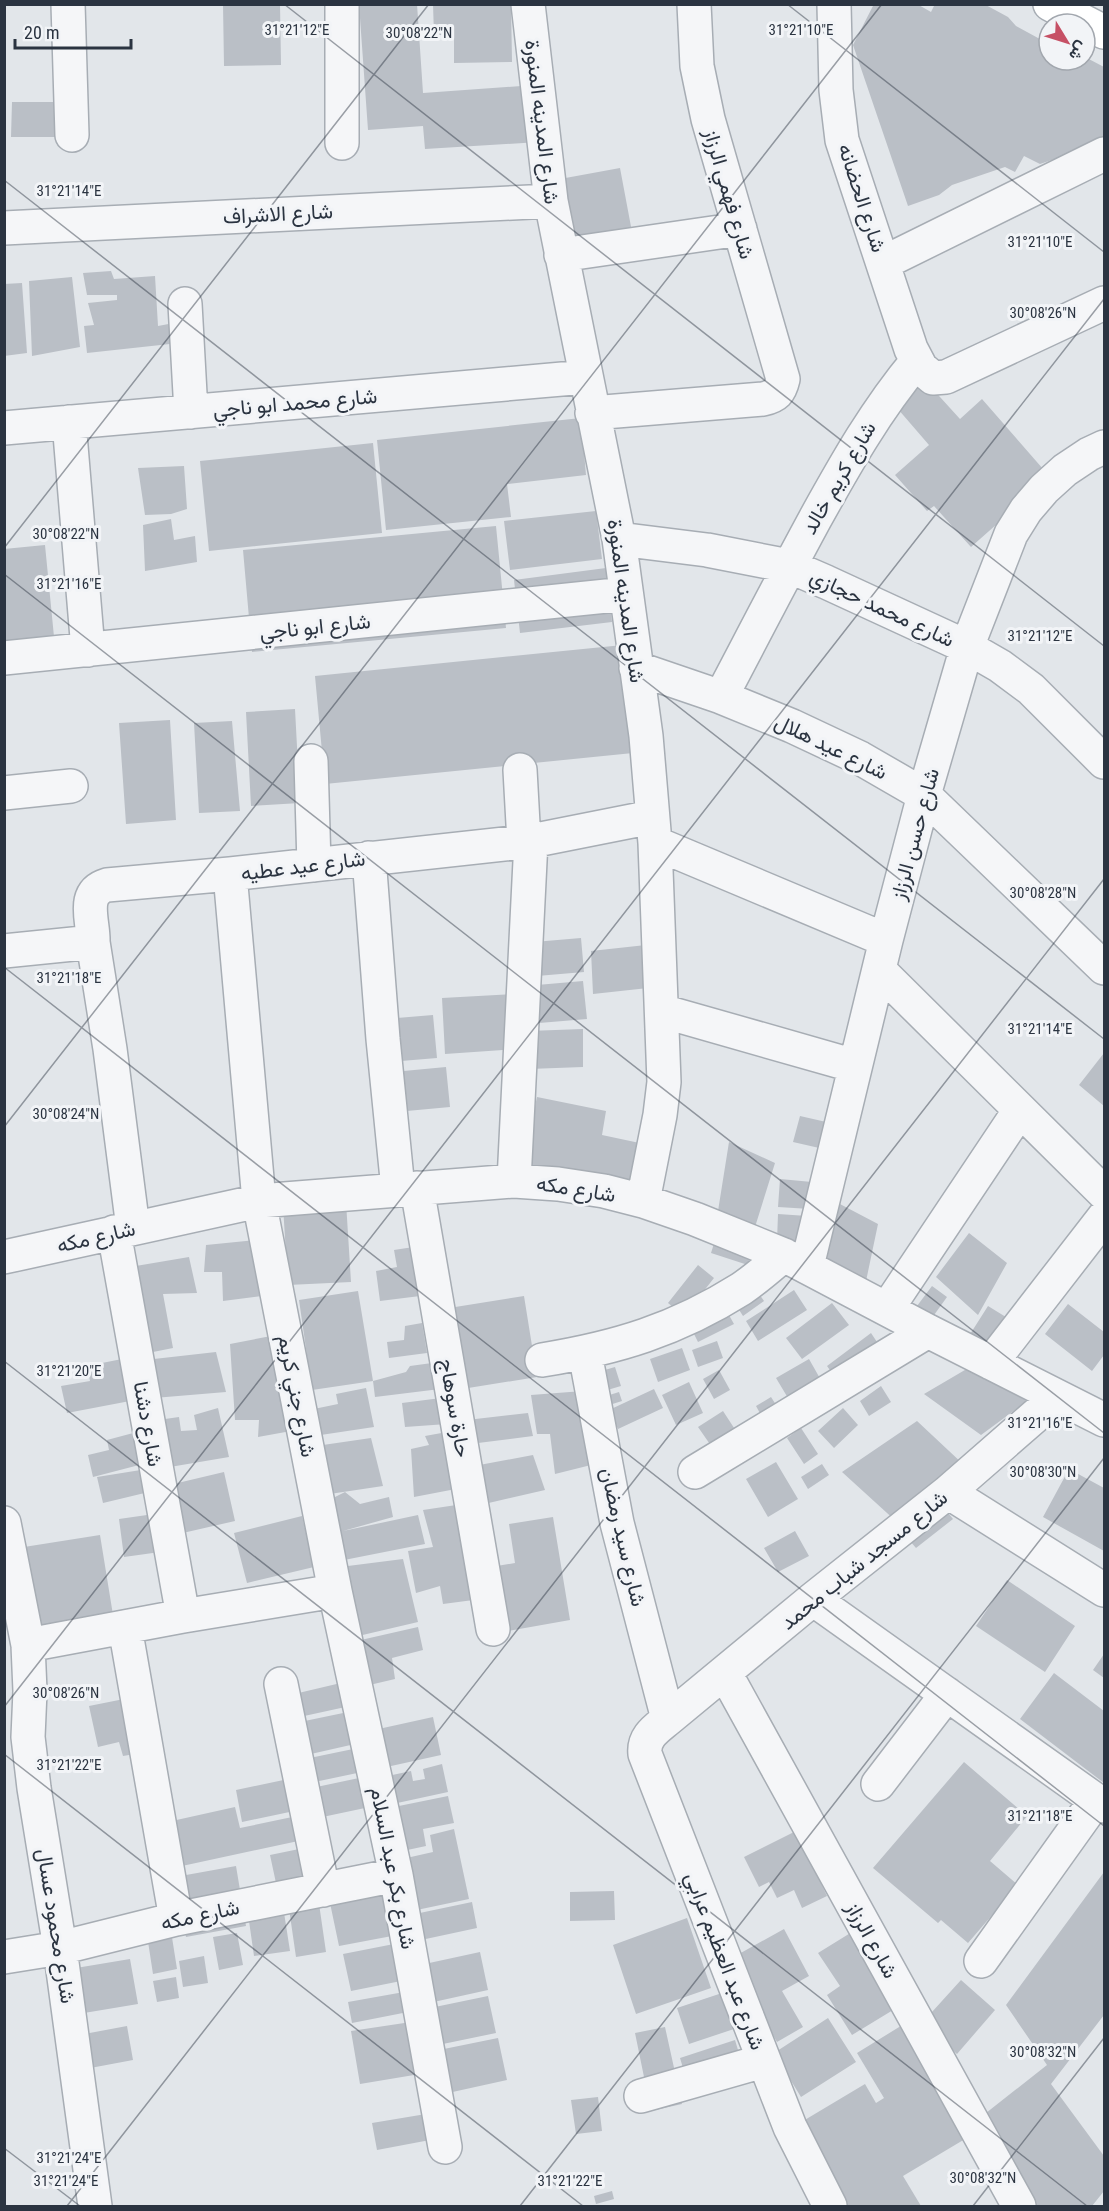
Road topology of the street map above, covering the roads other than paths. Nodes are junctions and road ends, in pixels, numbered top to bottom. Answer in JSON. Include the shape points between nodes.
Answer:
{"nodes":[{"id":1,"x":68,"y":4,"type":"edge"},
{"id":2,"x":342,"y":4,"type":"edge"},
{"id":3,"x":528,"y":4,"type":"edge"},
{"id":4,"x":694,"y":4,"type":"edge"},
{"id":5,"x":834,"y":4,"type":"edge"},
{"id":6,"x":1050,"y":4,"type":"edge"},
{"id":7,"x":1104,"y":32,"type":"edge"},
{"id":8,"x":72,"y":135,"type":"dead end"},
{"id":9,"x":342,"y":143,"type":"dead end"},
{"id":10,"x":1104,"y":154,"type":"edge"},
{"id":11,"x":551,"y":201,"type":"junction"},
{"id":12,"x":4,"y":228,"type":"edge"},
{"id":13,"x":740,"y":229,"type":"junction"},
{"id":14,"x":561,"y":255,"type":"junction"},
{"id":15,"x":883,"y":263,"type":"junction"},
{"id":16,"x":1104,"y":303,"type":"edge"},
{"id":17,"x":185,"y":304,"type":"dead end"},
{"id":18,"x":925,"y":370,"type":"junction"},
{"id":19,"x":585,"y":378,"type":"junction"},
{"id":20,"x":191,"y":412,"type":"junction"},
{"id":21,"x":592,"y":413,"type":"junction"},
{"id":22,"x":69,"y":422,"type":"junction"},
{"id":23,"x":4,"y":428,"type":"edge"},
{"id":24,"x":1099,"y":459,"type":"edge"},
{"id":25,"x":619,"y":539,"type":"junction"},
{"id":26,"x":789,"y":566,"type":"junction"},
{"id":27,"x":626,"y":594,"type":"junction"},
{"id":28,"x":967,"y":647,"type":"junction"},
{"id":29,"x":88,"y":650,"type":"junction"},
{"id":30,"x":4,"y":658,"type":"edge"},
{"id":31,"x":636,"y":669,"type":"junction"},
{"id":32,"x":721,"y":697,"type":"junction"},
{"id":33,"x":311,"y":761,"type":"dead end"},
{"id":34,"x":1104,"y":762,"type":"edge"},
{"id":35,"x":520,"y":770,"type":"dead end"},
{"id":36,"x":71,"y":786,"type":"dead end"},
{"id":37,"x":4,"y":793,"type":"edge"},
{"id":38,"x":924,"y":795,"type":"junction"},
{"id":39,"x":653,"y":830,"type":"junction"},
{"id":40,"x":527,"y":842,"type":"junction"},
{"id":41,"x":369,"y":858,"type":"junction"},
{"id":42,"x":314,"y":865,"type":"junction"},
{"id":43,"x":230,"y":874,"type":"junction"},
{"id":44,"x":93,"y":942,"type":"junction"},
{"id":45,"x":4,"y":951,"type":"edge"},
{"id":46,"x":883,"y":955,"type":"junction"},
{"id":47,"x":1104,"y":968,"type":"edge"},
{"id":48,"x":662,"y":1011,"type":"junction"},
{"id":49,"x":855,"y":1066,"type":"junction"},
{"id":50,"x":1020,"y":1110,"type":"junction"},
{"id":51,"x":514,"y":1181,"type":"junction"},
{"id":52,"x":407,"y":1188,"type":"junction"},
{"id":53,"x":1104,"y":1193,"type":"edge"},
{"id":54,"x":259,"y":1201,"type":"junction"},
{"id":55,"x":643,"y":1202,"type":"junction"},
{"id":56,"x":1104,"y":1216,"type":"edge"},
{"id":57,"x":124,"y":1230,"type":"junction"},
{"id":58,"x":4,"y":1257,"type":"edge"},
{"id":59,"x":796,"y":1260,"type":"junction"},
{"id":60,"x":887,"y":1309,"type":"junction"},
{"id":61,"x":928,"y":1331,"type":"junction"},
{"id":62,"x":585,"y":1353,"type":"junction"},
{"id":63,"x":542,"y":1360,"type":"dead end"},
{"id":64,"x":991,"y":1363,"type":"junction"},
{"id":65,"x":1057,"y":1397,"type":"junction"},
{"id":66,"x":1104,"y":1420,"type":"edge"},
{"id":67,"x":695,"y":1472,"type":"dead end"},
{"id":68,"x":948,"y":1492,"type":"junction"},
{"id":69,"x":4,"y":1523,"type":"edge"},
{"id":70,"x":1104,"y":1590,"type":"edge"},
{"id":71,"x":335,"y":1591,"type":"junction"},
{"id":72,"x":813,"y":1599,"type":"junction"},
{"id":73,"x":183,"y":1616,"type":"junction"},
{"id":74,"x":125,"y":1627,"type":"junction"},
{"id":75,"x":493,"y":1629,"type":"dead end"},
{"id":76,"x":28,"y":1645,"type":"junction"},
{"id":77,"x":725,"y":1673,"type":"junction"},
{"id":78,"x":281,"y":1684,"type":"dead end"},
{"id":79,"x":947,"y":1694,"type":"junction"},
{"id":80,"x":668,"y":1719,"type":"junction"},
{"id":81,"x":878,"y":1785,"type":"dead end"},
{"id":82,"x":1100,"y":1803,"type":"edge"},
{"id":83,"x":396,"y":1875,"type":"junction"},
{"id":84,"x":323,"y":1890,"type":"junction"},
{"id":85,"x":176,"y":1920,"type":"junction"},
{"id":86,"x":60,"y":1947,"type":"junction"},
{"id":87,"x":4,"y":1957,"type":"edge"},
{"id":88,"x":981,"y":1961,"type":"dead end"},
{"id":89,"x":763,"y":2061,"type":"junction"},
{"id":90,"x":641,"y":2096,"type":"dead end"},
{"id":91,"x":445,"y":2147,"type":"dead end"},
{"id":92,"x":94,"y":2206,"type":"edge"},
{"id":93,"x":830,"y":2206,"type":"edge"},
{"id":94,"x":1019,"y":2206,"type":"edge"}],
"edges":[{"from":1,"to":8,"type":"street"},
{"from":2,"to":9,"type":"street"},
{"from":3,"to":11,"type":"street","name":"شارع المدينه المنورة"},
{"from":4,"to":13,"type":"street","name":"شارع فهمي الرزاز","via":[[702,93]]},
{"from":5,"to":15,"type":"street","name":"شارع الحضانه","via":[[836,90],[842,140]]},
{"from":6,"to":7,"type":"street"},
{"from":10,"to":15,"type":"street"},
{"from":11,"to":12,"type":"street","name":"شارع الاشراف"},
{"from":11,"to":14,"type":"street","name":"شارع المدينه المنورة"},
{"from":13,"to":14,"type":"street"},
{"from":13,"to":21,"type":"street","name":"شارع فهمي الرزاز","via":[[783,379],[781,390],[773,397]]},
{"from":14,"to":19,"type":"street","name":"شارع المدينه المنورة"},
{"from":15,"to":18,"type":"street","name":"شارع الحضانه"},
{"from":16,"to":18,"type":"street","via":[[954,374],[940,379]]},
{"from":17,"to":20,"type":"street"},
{"from":18,"to":26,"type":"street","name":"شارع كريم خالد","via":[[894,389],[855,447]]},
{"from":19,"to":20,"type":"street","name":"شارع محمد ابو ناجي"},
{"from":19,"to":21,"type":"street","name":"شارع المدينه المنورة"},
{"from":20,"to":22,"type":"street","name":"شارع محمد ابو ناجي"},
{"from":21,"to":25,"type":"street","name":"شارع المدينه المنورة"},
{"from":22,"to":23,"type":"street","name":"شارع محمد ابو ناجي"},
{"from":22,"to":29,"type":"street"},
{"from":24,"to":28,"type":"street","name":"شارع حسن الرزاز","via":[[1065,470],[1026,510],[1011,534]]},
{"from":25,"to":26,"type":"street","name":"شارع محمد حجازي"},
{"from":25,"to":27,"type":"street","name":"شارع المدينه المنورة"},
{"from":26,"to":28,"type":"street","name":"شارع محمد حجازي"},
{"from":26,"to":32,"type":"street","name":"شارع كريم خالد"},
{"from":27,"to":29,"type":"street","name":"شارع ابو ناجي"},
{"from":27,"to":31,"type":"street","name":"شارع المدينه المنورة"},
{"from":28,"to":34,"type":"street","name":"شارع محمد حجازي","via":[[1031,689]]},
{"from":28,"to":38,"type":"street","name":"شارع حسن الرزاز"},
{"from":29,"to":30,"type":"street","name":"شارع ابو ناجي"},
{"from":31,"to":32,"type":"street","name":"شارع عيد هلال"},
{"from":31,"to":39,"type":"street","name":"شارع المدينه المنورة","via":[[646,735]]},
{"from":32,"to":38,"type":"street","name":"شارع عيد هلال","via":[[860,758]]},
{"from":33,"to":42,"type":"street"},
{"from":35,"to":40,"type":"street"},
{"from":36,"to":37,"type":"street"},
{"from":38,"to":46,"type":"street","name":"شارع حسن الرزاز"},
{"from":38,"to":47,"type":"street","name":"شارع عيد هلال"},
{"from":39,"to":40,"type":"street","name":"شارع عيد عطيه"},
{"from":39,"to":46,"type":"street"},
{"from":39,"to":48,"type":"street","name":"شارع المدينه المنورة"},
{"from":40,"to":41,"type":"street","name":"شارع عيد عطيه"},
{"from":40,"to":51,"type":"street"},
{"from":41,"to":42,"type":"street","name":"شارع عيد عطيه"},
{"from":41,"to":52,"type":"street","name":"حارة سوهاج"},
{"from":42,"to":43,"type":"street","name":"شارع عيد عطيه"},
{"from":43,"to":44,"type":"street","name":"شارع عيد عطيه","via":[[98,887],[90,903]]},
{"from":43,"to":54,"type":"street","name":"شارع جني كريم"},
{"from":44,"to":45,"type":"street"},
{"from":44,"to":57,"type":"street","name":"شارع دشنا","via":[[110,1049]]},
{"from":46,"to":49,"type":"street","name":"شارع حسن الرزاز"},
{"from":46,"to":50,"type":"street"},
{"from":48,"to":49,"type":"street"},
{"from":48,"to":55,"type":"street","name":"شارع المدينه المنورة","via":[[664,1082]]},
{"from":49,"to":59,"type":"street","name":"شارع حسن الرزاز"},
{"from":50,"to":53,"type":"street"},
{"from":50,"to":60,"type":"street"},
{"from":51,"to":52,"type":"street","name":"شارع مكه"},
{"from":51,"to":55,"type":"street","name":"شارع مكه","via":[[604,1191]]},
{"from":52,"to":54,"type":"street","name":"شارع مكه"},
{"from":52,"to":75,"type":"street","name":"حارة سوهاج"},
{"from":54,"to":57,"type":"street","name":"شارع مكه"},
{"from":54,"to":71,"type":"street","name":"شارع جني كريم"},
{"from":55,"to":59,"type":"street","name":"شارع مكه"},
{"from":56,"to":64,"type":"street"},
{"from":57,"to":58,"type":"street","name":"شارع مكه"},
{"from":57,"to":73,"type":"street","name":"شارع دشنا"},
{"from":59,"to":60,"type":"street","name":"شارع مكه"},
{"from":59,"to":62,"type":"street","via":[[696,1315],[646,1337]]},
{"from":60,"to":61,"type":"street","name":"شارع مكه"},
{"from":61,"to":64,"type":"street","name":"شارع مكه"},
{"from":61,"to":67,"type":"street"},
{"from":62,"to":63,"type":"street"},
{"from":62,"to":80,"type":"street","name":"شارع سيد رمضان","via":[[617,1523]]},
{"from":64,"to":65,"type":"street","name":"شارع مكه"},
{"from":65,"to":66,"type":"street","name":"شارع مكه"},
{"from":65,"to":68,"type":"street","name":"شارع مسجد شباب محمد"},
{"from":68,"to":70,"type":"street"},
{"from":68,"to":72,"type":"street","name":"شارع مسجد شباب محمد"},
{"from":69,"to":76,"type":"street","name":"شارع محمود عسال"},
{"from":71,"to":73,"type":"street"},
{"from":71,"to":83,"type":"street","name":"شارع بكر عبد السلام"},
{"from":72,"to":77,"type":"street","name":"شارع مسجد شباب محمد"},
{"from":72,"to":79,"type":"street"},
{"from":73,"to":74,"type":"street"},
{"from":74,"to":76,"type":"street"},
{"from":74,"to":85,"type":"street"},
{"from":76,"to":86,"type":"street","name":"شارع محمود عسال","via":[[28,1737]]},
{"from":77,"to":80,"type":"street","name":"شارع مسجد شباب محمد"},
{"from":77,"to":94,"type":"street","name":"شارع الرزاز"},
{"from":78,"to":84,"type":"street"},
{"from":79,"to":81,"type":"street"},
{"from":79,"to":82,"type":"street"},
{"from":80,"to":89,"type":"street","name":"شارع عبد العظيم عرابي","via":[[646,1740],[645,1754]]},
{"from":82,"to":88,"type":"street"},
{"from":83,"to":84,"type":"street","name":"شارع مكه"},
{"from":83,"to":91,"type":"street","name":"شارع بكر عبد السلام"},
{"from":84,"to":85,"type":"street","name":"شارع مكه"},
{"from":85,"to":86,"type":"street","name":"شارع مكه"},
{"from":86,"to":87,"type":"street","name":"شارع مكه"},
{"from":86,"to":92,"type":"street","name":"شارع محمود عسال"},
{"from":89,"to":90,"type":"street"},
{"from":89,"to":93,"type":"street","name":"شارع عبد العظيم عرابي","via":[[790,2127]]}]}
